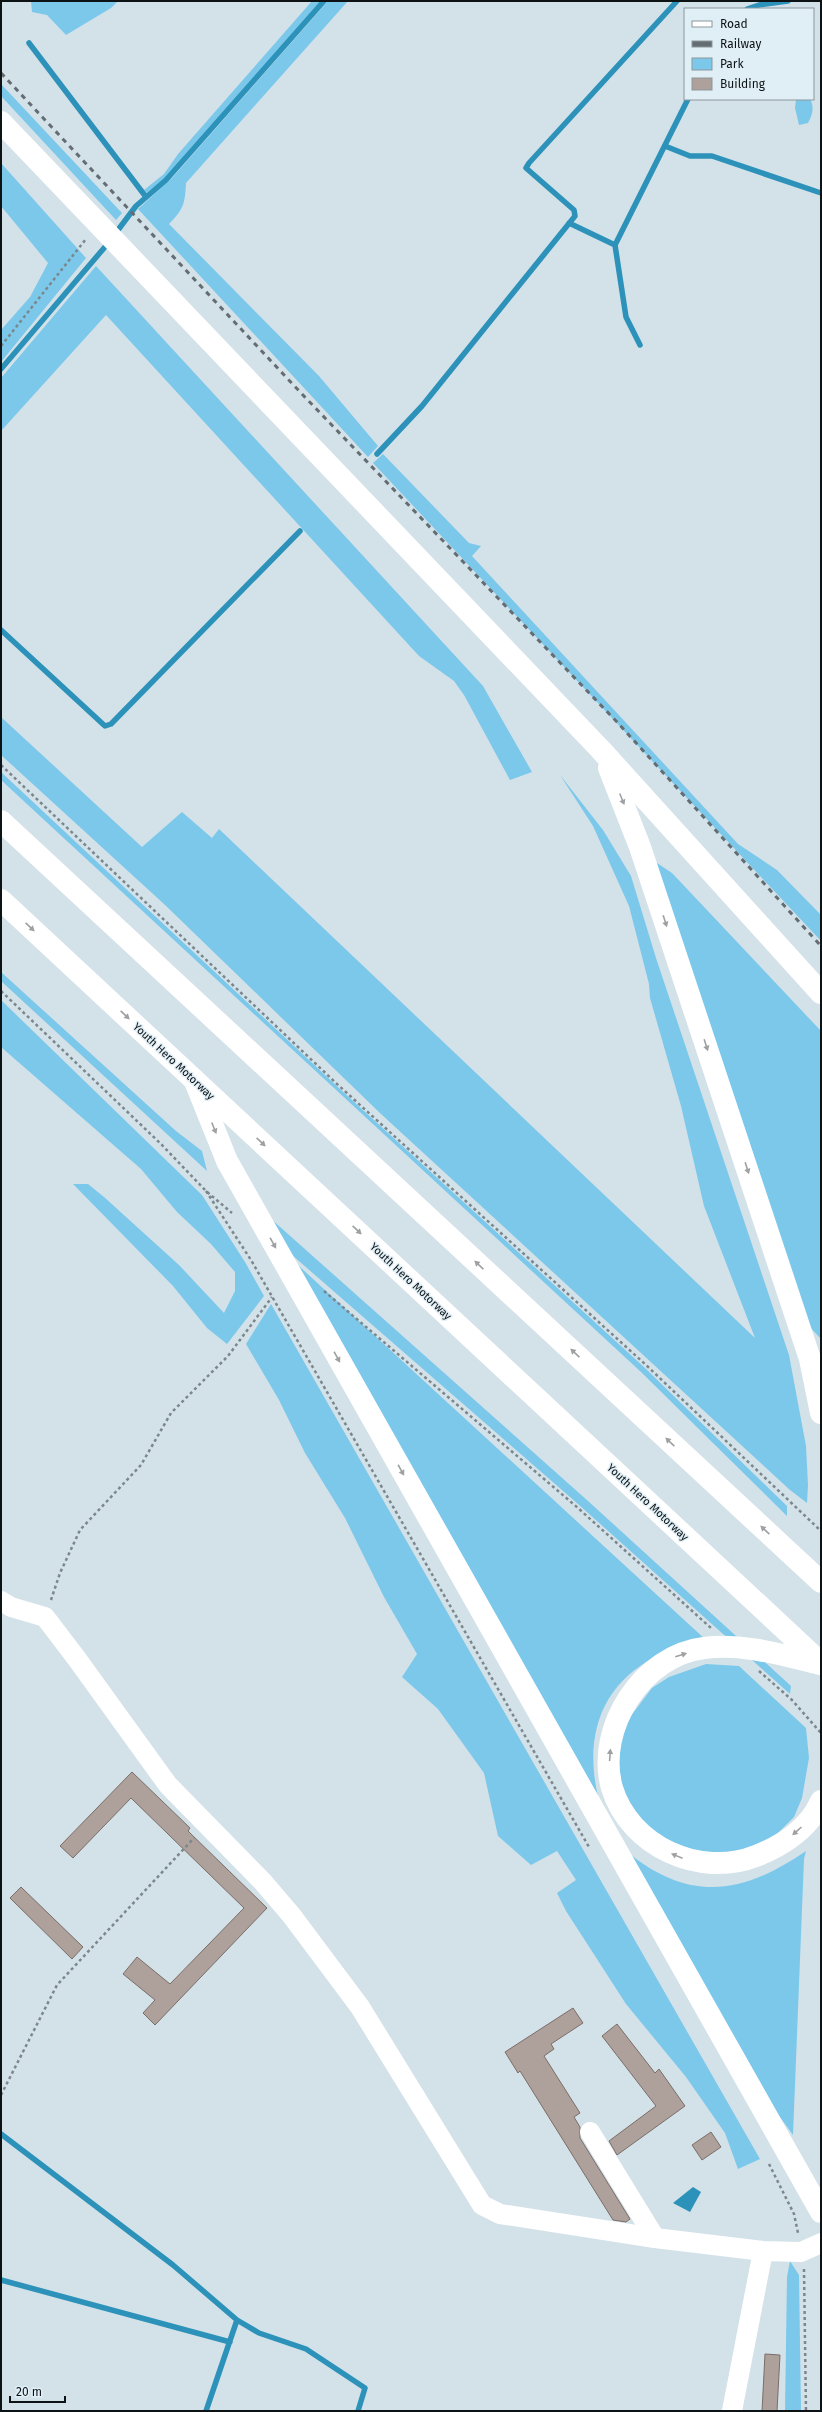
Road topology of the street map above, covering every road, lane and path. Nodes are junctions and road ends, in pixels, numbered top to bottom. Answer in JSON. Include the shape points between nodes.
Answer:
{"nodes":[{"id":1,"x":1,"y":122,"type":"edge"},
{"id":2,"x":101,"y":228,"type":"junction"},
{"id":3,"x":1,"y":346,"type":"edge"},
{"id":4,"x":601,"y":750,"type":"junction"},
{"id":5,"x":1,"y":765,"type":"edge"},
{"id":6,"x":1,"y":821,"type":"edge"},
{"id":7,"x":1,"y":900,"type":"edge"},
{"id":8,"x":1,"y":991,"type":"edge"},
{"id":9,"x":821,"y":993,"type":"edge"},
{"id":10,"x":194,"y":1079,"type":"junction"},
{"id":11,"x":206,"y":1191,"type":"junction"},
{"id":12,"x":236,"y":1216,"type":"dead end"},
{"id":13,"x":320,"y":1287,"type":"dead end"},
{"id":14,"x":272,"y":1297,"type":"junction"},
{"id":15,"x":821,"y":1413,"type":"edge"},
{"id":16,"x":821,"y":1531,"type":"edge"},
{"id":17,"x":821,"y":1582,"type":"edge"},
{"id":18,"x":1,"y":1601,"type":"edge"},
{"id":19,"x":45,"y":1617,"type":"junction"},
{"id":20,"x":732,"y":1647,"type":"junction"},
{"id":21,"x":794,"y":1648,"type":"junction"},
{"id":22,"x":821,"y":1663,"type":"edge"},
{"id":23,"x":756,"y":1668,"type":"dead end"},
{"id":24,"x":821,"y":1733,"type":"edge"},
{"id":25,"x":821,"y":1801,"type":"edge"},
{"id":26,"x":207,"y":1826,"type":"junction"},
{"id":27,"x":590,"y":1847,"type":"dead end"},
{"id":28,"x":1,"y":2095,"type":"edge"},
{"id":29,"x":590,"y":2132,"type":"dead end"},
{"id":30,"x":767,"y":2160,"type":"dead end"},
{"id":31,"x":821,"y":2212,"type":"edge"},
{"id":32,"x":655,"y":2238,"type":"junction"},
{"id":33,"x":821,"y":2243,"type":"edge"},
{"id":34,"x":763,"y":2251,"type":"junction"},
{"id":35,"x":801,"y":2252,"type":"junction"},
{"id":36,"x":732,"y":2411,"type":"edge"},
{"id":37,"x":806,"y":2411,"type":"edge"}],
"edges":[{"from":1,"to":2,"type":"main road"},
{"from":2,"to":3,"type":"path"},
{"from":2,"to":4,"type":"main road"},
{"from":4,"to":9,"type":"main road"},
{"from":4,"to":15,"type":"main road","one_way":true,"via":[[640,847],[810,1359]]},
{"from":5,"to":16,"type":"path","via":[[337,1084],[634,1354]]},
{"from":17,"to":6,"type":"main road","one_way":true},
{"from":7,"to":10,"type":"main road","name":"Youth Hero Motorway","one_way":true},
{"from":8,"to":11,"type":"path","via":[[161,1144]]},
{"from":10,"to":21,"type":"main road","name":"Youth Hero Motorway","one_way":true},
{"from":10,"to":31,"type":"main road","one_way":true,"via":[[227,1161]]},
{"from":11,"to":12,"type":"path"},
{"from":11,"to":14,"type":"path"},
{"from":13,"to":20,"type":"path","via":[[578,1508]]},
{"from":14,"to":19,"type":"path","via":[[228,1356],[171,1413],[141,1464],[80,1530],[60,1573]]},
{"from":14,"to":27,"type":"path"},
{"from":18,"to":19,"type":"street","via":[[11,1607]]},
{"from":19,"to":26,"type":"street","via":[[168,1786]]},
{"from":20,"to":21,"type":"main road","via":[[767,1651]]},
{"from":25,"to":20,"type":"main road","one_way":true,"via":[[817,1811],[798,1832],[776,1847],[745,1860],[725,1864],[701,1863],[676,1856],[639,1831],[622,1811],[612,1787],[609,1755],[616,1725],[628,1699],[646,1676],[671,1658],[703,1648]]},
{"from":21,"to":22,"type":"main road"},
{"from":23,"to":24,"type":"path","via":[[792,1700]]},
{"from":26,"to":28,"type":"path","via":[[57,1985]]},
{"from":26,"to":32,"type":"street","via":[[263,1882],[326,1960],[360,2007],[482,2205],[500,2214]]},
{"from":29,"to":32,"type":"street"},
{"from":30,"to":35,"type":"path","via":[[794,2214]]},
{"from":32,"to":34,"type":"street"},
{"from":33,"to":35,"type":"street"},
{"from":34,"to":35,"type":"street"},
{"from":34,"to":36,"type":"street"},
{"from":35,"to":37,"type":"path","via":[[805,2274]]}]}
